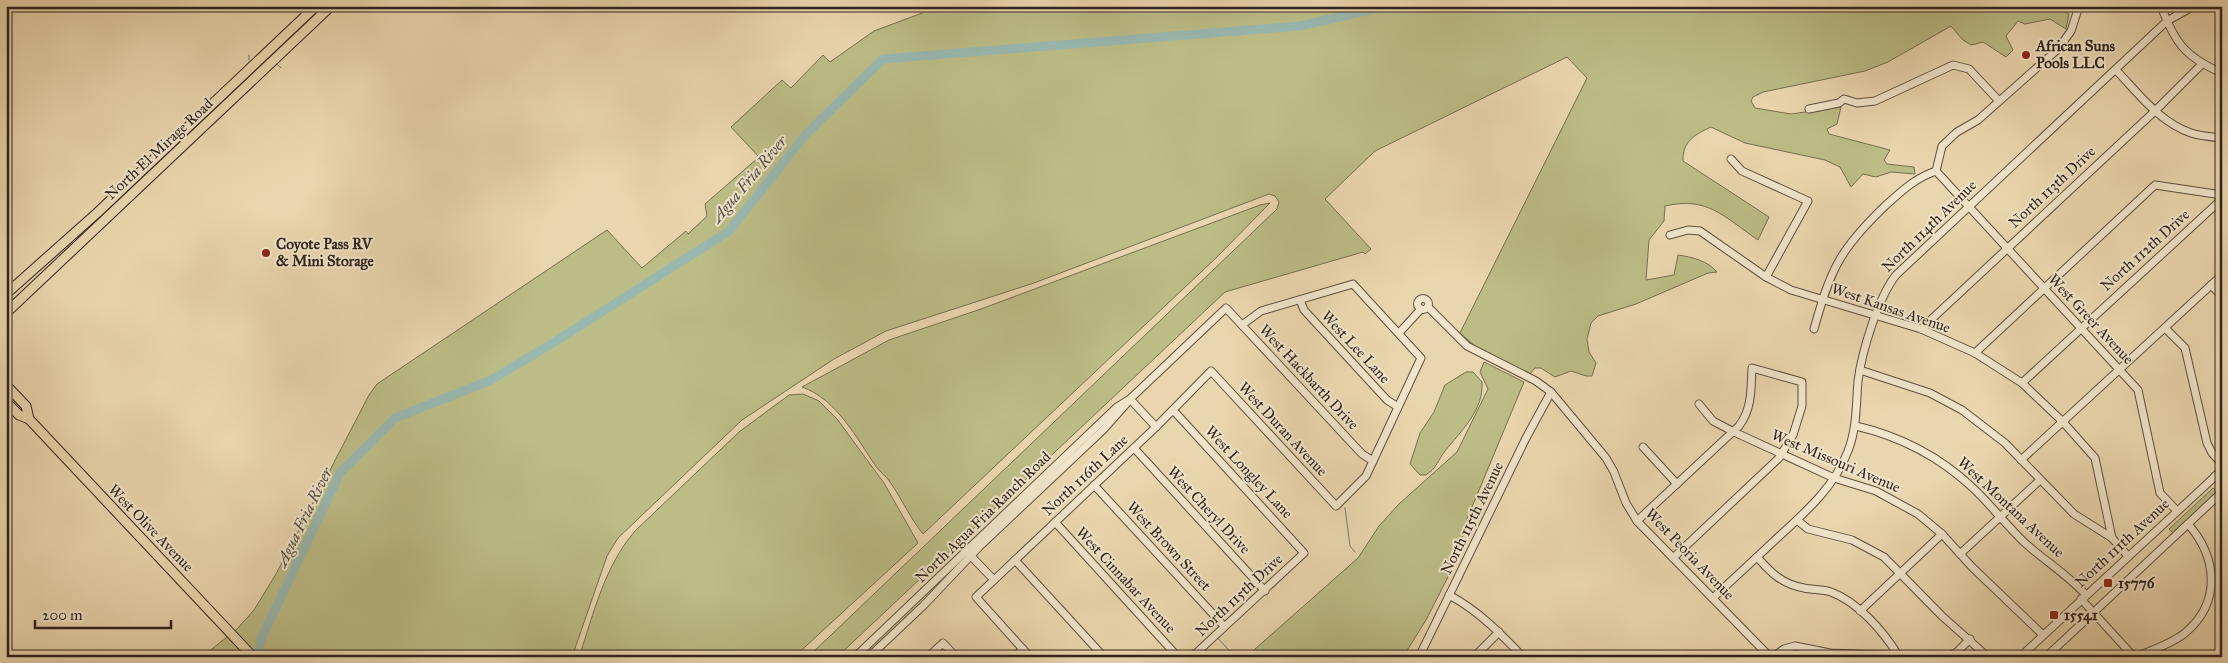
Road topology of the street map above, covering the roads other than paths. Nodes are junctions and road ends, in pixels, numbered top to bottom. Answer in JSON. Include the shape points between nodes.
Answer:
{"nodes":[{"id":1,"x":316,"y":6,"type":"edge"},
{"id":2,"x":331,"y":6,"type":"edge"},
{"id":3,"x":2079,"y":6,"type":"edge"},
{"id":4,"x":2162,"y":6,"type":"edge"},
{"id":5,"x":2204,"y":6,"type":"edge"},
{"id":6,"x":2215,"y":6,"type":"edge"},
{"id":7,"x":2222,"y":8,"type":"edge"},
{"id":8,"x":2167,"y":21,"type":"junction"},
{"id":9,"x":260,"y":59,"type":"junction"},
{"id":10,"x":2202,"y":64,"type":"junction"},
{"id":11,"x":267,"y":67,"type":"junction"},
{"id":12,"x":2116,"y":70,"type":"junction"},
{"id":13,"x":2222,"y":73,"type":"edge"},
{"id":14,"x":1875,"y":100,"type":"junction"},
{"id":15,"x":1999,"y":101,"type":"junction"},
{"id":16,"x":1809,"y":109,"type":"dead end"},
{"id":17,"x":1878,"y":110,"type":"dead end"},
{"id":18,"x":2155,"y":111,"type":"junction"},
{"id":19,"x":181,"y":134,"type":"junction"},
{"id":20,"x":2222,"y":138,"type":"edge"},
{"id":21,"x":188,"y":141,"type":"junction"},
{"id":22,"x":1731,"y":159,"type":"dead end"},
{"id":23,"x":1936,"y":171,"type":"junction"},
{"id":24,"x":2222,"y":197,"type":"edge"},
{"id":25,"x":1968,"y":207,"type":"junction"},
{"id":26,"x":97,"y":213,"type":"junction"},
{"id":27,"x":104,"y":220,"type":"junction"},
{"id":28,"x":1670,"y":235,"type":"dead end"},
{"id":29,"x":2006,"y":248,"type":"junction"},
{"id":30,"x":2222,"y":275,"type":"edge"},
{"id":31,"x":1766,"y":277,"type":"junction"},
{"id":32,"x":2211,"y":285,"type":"junction"},
{"id":33,"x":2044,"y":289,"type":"junction"},
{"id":34,"x":6,"y":294,"type":"edge"},
{"id":35,"x":2222,"y":296,"type":"edge"},
{"id":36,"x":1822,"y":299,"type":"junction"},
{"id":37,"x":1300,"y":300,"type":"junction"},
{"id":38,"x":1226,"y":308,"type":"joint"},
{"id":39,"x":6,"y":313,"type":"edge"},
{"id":40,"x":1876,"y":317,"type":"junction"},
{"id":41,"x":1242,"y":325,"type":"junction"},
{"id":42,"x":2080,"y":328,"type":"junction"},
{"id":43,"x":2165,"y":328,"type":"junction"},
{"id":44,"x":1814,"y":329,"type":"dead end"},
{"id":45,"x":1921,"y":329,"type":"junction"},
{"id":46,"x":1399,"y":333,"type":"junction"},
{"id":47,"x":1975,"y":353,"type":"junction"},
{"id":48,"x":2119,"y":369,"type":"junction"},
{"id":49,"x":1860,"y":370,"type":"junction"},
{"id":50,"x":1211,"y":371,"type":"joint"},
{"id":51,"x":2022,"y":384,"type":"junction"},
{"id":52,"x":6,"y":385,"type":"edge"},
{"id":53,"x":1551,"y":392,"type":"junction"},
{"id":54,"x":1130,"y":398,"type":"junction"},
{"id":55,"x":6,"y":402,"type":"edge"},
{"id":56,"x":1699,"y":404,"type":"dead end"},
{"id":57,"x":1398,"y":407,"type":"junction"},
{"id":58,"x":1172,"y":410,"type":"junction"},
{"id":59,"x":29,"y":419,"type":"junction"},
{"id":60,"x":2063,"y":422,"type":"junction"},
{"id":61,"x":1856,"y":426,"type":"junction"},
{"id":62,"x":1156,"y":427,"type":"junction"},
{"id":63,"x":1734,"y":432,"type":"junction"},
{"id":64,"x":1643,"y":447,"type":"dead end"},
{"id":65,"x":1134,"y":448,"type":"junction"},
{"id":66,"x":1782,"y":454,"type":"junction"},
{"id":67,"x":2021,"y":460,"type":"junction"},
{"id":68,"x":1373,"y":462,"type":"junction"},
{"id":69,"x":2222,"y":464,"type":"edge"},
{"id":70,"x":2222,"y":470,"type":"edge"},
{"id":71,"x":2215,"y":476,"type":"junction"},
{"id":72,"x":1834,"y":478,"type":"junction"},
{"id":73,"x":2040,"y":480,"type":"junction"},
{"id":74,"x":2222,"y":483,"type":"edge"},
{"id":75,"x":1677,"y":484,"type":"junction"},
{"id":76,"x":1094,"y":485,"type":"junction"},
{"id":77,"x":2222,"y":492,"type":"edge"},
{"id":78,"x":2177,"y":511,"type":"junction"},
{"id":79,"x":2000,"y":516,"type":"junction"},
{"id":80,"x":1797,"y":520,"type":"junction"},
{"id":81,"x":1637,"y":521,"type":"junction"},
{"id":82,"x":1054,"y":522,"type":"junction"},
{"id":83,"x":2188,"y":524,"type":"junction"},
{"id":84,"x":1942,"y":534,"type":"junction"},
{"id":85,"x":2112,"y":538,"type":"junction"},
{"id":86,"x":969,"y":553,"type":"junction"},
{"id":87,"x":1304,"y":553,"type":"joint"},
{"id":88,"x":1960,"y":554,"type":"junction"},
{"id":89,"x":2128,"y":556,"type":"junction"},
{"id":90,"x":1757,"y":557,"type":"junction"},
{"id":91,"x":1673,"y":558,"type":"junction"},
{"id":92,"x":1015,"y":560,"type":"junction"},
{"id":93,"x":1901,"y":573,"type":"junction"},
{"id":94,"x":994,"y":580,"type":"junction"},
{"id":95,"x":1265,"y":591,"type":"junction"},
{"id":96,"x":1449,"y":595,"type":"junction"},
{"id":97,"x":2084,"y":597,"type":"junction"},
{"id":98,"x":1713,"y":598,"type":"junction"},
{"id":99,"x":1860,"y":611,"type":"junction"},
{"id":100,"x":2093,"y":612,"type":"junction"},
{"id":101,"x":1224,"y":626,"type":"junction"},
{"id":102,"x":1499,"y":632,"type":"junction"},
{"id":103,"x":2043,"y":635,"type":"junction"},
{"id":104,"x":1970,"y":639,"type":"junction"},
{"id":105,"x":1023,"y":650,"type":"junction"},
{"id":106,"x":1898,"y":655,"type":"junction"},
{"id":107,"x":253,"y":657,"type":"edge"},
{"id":108,"x":855,"y":657,"type":"edge"},
{"id":109,"x":869,"y":657,"type":"edge"},
{"id":110,"x":928,"y":657,"type":"edge"},
{"id":111,"x":956,"y":657,"type":"edge"},
{"id":112,"x":1015,"y":657,"type":"edge"},
{"id":113,"x":1030,"y":657,"type":"edge"},
{"id":114,"x":1104,"y":657,"type":"edge"},
{"id":115,"x":1178,"y":657,"type":"edge"},
{"id":116,"x":1192,"y":657,"type":"edge"},
{"id":117,"x":1419,"y":657,"type":"edge"},
{"id":118,"x":1474,"y":657,"type":"edge"},
{"id":119,"x":1523,"y":657,"type":"edge"},
{"id":120,"x":1770,"y":657,"type":"edge"},
{"id":121,"x":1773,"y":657,"type":"edge"},
{"id":122,"x":1933,"y":657,"type":"edge"},
{"id":123,"x":1947,"y":657,"type":"edge"},
{"id":124,"x":1988,"y":657,"type":"edge"},
{"id":125,"x":2020,"y":657,"type":"edge"},
{"id":126,"x":2046,"y":657,"type":"edge"},
{"id":127,"x":2135,"y":657,"type":"edge"}],
"edges":[{"from":1,"to":9,"type":"main road","name":"North El Mirage Road"},
{"from":2,"to":11,"type":"main road","name":"North El Mirage Road"},
{"from":3,"to":15,"type":"street","via":[[2071,32],[2058,48]]},
{"from":4,"to":8,"type":"street"},
{"from":5,"to":8,"type":"street","name":"North 114th Avenue","via":[[2192,7]]},
{"from":6,"to":7,"type":"street"},
{"from":8,"to":10,"type":"street","via":[[2180,47]]},
{"from":8,"to":12,"type":"street","name":"North 114th Avenue"},
{"from":9,"to":11,"type":"main road"},
{"from":9,"to":19,"type":"main road","name":"North El Mirage Road"},
{"from":10,"to":13,"type":"street"},
{"from":10,"to":18,"type":"street","name":"North 113th Drive"},
{"from":11,"to":21,"type":"main road","name":"North El Mirage Road"},
{"from":12,"to":18,"type":"street"},
{"from":12,"to":25,"type":"street","name":"North 114th Avenue"},
{"from":14,"to":15,"type":"street","via":[[1953,65],[1969,69]]},
{"from":14,"to":16,"type":"street","via":[[1857,102],[1844,99]]},
{"from":14,"to":17,"type":"street"},
{"from":15,"to":23,"type":"street","via":[[1978,120],[1949,138],[1942,146]]},
{"from":18,"to":20,"type":"street","via":[[2171,124],[2192,134]]},
{"from":18,"to":29,"type":"street","name":"North 113th Drive"},
{"from":19,"to":21,"type":"main road"},
{"from":19,"to":26,"type":"main road","name":"North El Mirage Road"},
{"from":21,"to":27,"type":"main road","name":"North El Mirage Road"},
{"from":22,"to":31,"type":"street","via":[[1742,171],[1808,201]]},
{"from":23,"to":25,"type":"street","name":"West Greer Avenue"},
{"from":23,"to":36,"type":"street","via":[[1912,182],[1856,234],[1835,266]]},
{"from":24,"to":33,"type":"street","via":[[2155,185]]},
{"from":24,"to":42,"type":"street","name":"North 112th Drive"},
{"from":25,"to":29,"type":"street","name":"West Greer Avenue"},
{"from":25,"to":40,"type":"street","name":"North 114th Avenue","via":[[1896,275],[1883,296]]},
{"from":26,"to":27,"type":"main road"},
{"from":26,"to":34,"type":"main road","name":"North El Mirage Road"},
{"from":27,"to":39,"type":"main road","name":"North El Mirage Road"},
{"from":28,"to":31,"type":"street","name":"West Kansas Avenue","via":[[1688,230],[1700,231]]},
{"from":29,"to":33,"type":"street","name":"West Greer Avenue"},
{"from":29,"to":45,"type":"street","name":"North 113th Drive"},
{"from":30,"to":32,"type":"street"},
{"from":31,"to":36,"type":"street","name":"West Kansas Avenue","via":[[1791,290]]},
{"from":32,"to":35,"type":"street"},
{"from":32,"to":43,"type":"street"},
{"from":33,"to":42,"type":"street","name":"West Greer Avenue"},
{"from":33,"to":47,"type":"street"},
{"from":36,"to":40,"type":"street","name":"West Kansas Avenue"},
{"from":36,"to":44,"type":"street"},
{"from":37,"to":41,"type":"street","via":[[1261,311]]},
{"from":37,"to":46,"type":"street","via":[[1353,284]]},
{"from":37,"to":57,"type":"street","name":"West Lee Lane","via":[[1304,310],[1336,345],[1387,400]]},
{"from":38,"to":41,"type":"street","name":"West Hackbarth Drive"},
{"from":38,"to":54,"type":"street","name":"North Agua Fria Ranch Road"},
{"from":40,"to":45,"type":"street","name":"West Kansas Avenue"},
{"from":40,"to":49,"type":"street","name":"North 114th Avenue"},
{"from":41,"to":68,"type":"street","name":"West Hackbarth Drive"},
{"from":42,"to":48,"type":"street","name":"West Greer Avenue"},
{"from":42,"to":51,"type":"street","name":"North 112th Drive"},
{"from":43,"to":48,"type":"street"},
{"from":43,"to":69,"type":"street","via":[[2185,348],[2207,443]]},
{"from":45,"to":47,"type":"street","name":"West Kansas Avenue"},
{"from":46,"to":53,"type":"street","name":"West Peoria Avenue","via":[[1425,308],[1467,346]]},
{"from":46,"to":57,"type":"street","via":[[1421,358]]},
{"from":47,"to":51,"type":"street","name":"West Kansas Avenue"},
{"from":48,"to":60,"type":"street"},
{"from":48,"to":78,"type":"street","name":"West Greer Avenue","via":[[2138,390],[2160,493]]},
{"from":49,"to":61,"type":"street","name":"North 114th Avenue"},
{"from":49,"to":67,"type":"street","via":[[1930,393],[1962,410]]},
{"from":50,"to":58,"type":"street","name":"North 116th Lane"},
{"from":50,"to":68,"type":"street","name":"West Duran Avenue","via":[[1340,506],[1362,481]]},
{"from":51,"to":60,"type":"street","name":"West Kansas Avenue"},
{"from":52,"to":59,"type":"main road","name":"West Olive Avenue","via":[[26,406]]},
{"from":53,"to":81,"type":"street","name":"West Peoria Avenue","via":[[1606,458]]},
{"from":53,"to":96,"type":"street","name":"North 115th Avenue"},
{"from":54,"to":62,"type":"street"},
{"from":54,"to":86,"type":"street","name":"North Agua Fria Ranch Road","via":[[1103,430]]},
{"from":55,"to":59,"type":"main road","name":"West Olive Avenue","via":[[18,415]]},
{"from":56,"to":63,"type":"street","name":"West Missouri Avenue","via":[[1713,421]]},
{"from":57,"to":68,"type":"street"},
{"from":58,"to":62,"type":"street","name":"North 116th Lane"},
{"from":58,"to":87,"type":"street","name":"West Longley Lane"},
{"from":59,"to":107,"type":"main road","name":"West Olive Avenue"},
{"from":60,"to":67,"type":"street"},
{"from":60,"to":85,"type":"street","name":"West Kansas Avenue","via":[[2095,458]]},
{"from":61,"to":72,"type":"street","name":"North 114th Avenue"},
{"from":61,"to":79,"type":"street","name":"West Montana Avenue","via":[[1894,438],[1937,460],[1974,488]]},
{"from":62,"to":65,"type":"street","name":"North 116th Lane"},
{"from":63,"to":66,"type":"street","name":"West Missouri Avenue"},
{"from":63,"to":66,"type":"street","via":[[1746,418],[1750,405],[1752,368],[1802,382],[1802,406],[1793,435]]},
{"from":63,"to":75,"type":"street"},
{"from":64,"to":75,"type":"street"},
{"from":65,"to":76,"type":"street","name":"North 116th Lane"},
{"from":65,"to":95,"type":"street","name":"West Cheryl Drive"},
{"from":66,"to":72,"type":"street","name":"West Missouri Avenue"},
{"from":66,"to":91,"type":"street"},
{"from":67,"to":73,"type":"street"},
{"from":70,"to":71,"type":"street","name":"North 111th Avenue"},
{"from":71,"to":74,"type":"street"},
{"from":71,"to":78,"type":"street","name":"North 111th Avenue"},
{"from":72,"to":80,"type":"street","name":"North 114th Avenue","via":[[1820,498]]},
{"from":72,"to":84,"type":"street","name":"West Missouri Avenue","via":[[1892,498]]},
{"from":73,"to":79,"type":"street"},
{"from":73,"to":85,"type":"street","via":[[2074,514]]},
{"from":75,"to":81,"type":"street"},
{"from":76,"to":82,"type":"street","name":"North 116th Lane"},
{"from":76,"to":101,"type":"street","name":"West Brown Street"},
{"from":77,"to":83,"type":"street","name":"North 111th Avenue"},
{"from":78,"to":89,"type":"street","name":"North 111th Avenue"},
{"from":79,"to":88,"type":"street"},
{"from":79,"to":97,"type":"street","name":"West Montana Avenue","via":[[2048,563],[2069,576]]},
{"from":80,"to":90,"type":"street","name":"North 114th Avenue"},
{"from":80,"to":93,"type":"street","via":[[1808,529],[1864,545]]},
{"from":81,"to":91,"type":"street","name":"West Peoria Avenue"},
{"from":82,"to":92,"type":"street","name":"North 116th Lane"},
{"from":82,"to":115,"type":"street","name":"West Cinnabar Avenue"},
{"from":83,"to":100,"type":"street","name":"North 111th Avenue"},
{"from":83,"to":127,"type":"street","via":[[2205,547],[2211,569],[2212,583],[2206,606],[2184,634]]},
{"from":84,"to":88,"type":"street","name":"West Missouri Avenue"},
{"from":84,"to":93,"type":"street"},
{"from":85,"to":89,"type":"street","name":"West Kansas Avenue"},
{"from":86,"to":94,"type":"street"},
{"from":86,"to":108,"type":"street","name":"North Agua Fria Ranch Road"},
{"from":86,"to":109,"type":"street","name":"North Agua Fria Ranch Road","via":[[924,605]]},
{"from":87,"to":95,"type":"street","name":"North 115th Drive"},
{"from":88,"to":103,"type":"street","name":"West Missouri Avenue"},
{"from":89,"to":97,"type":"street","name":"North 111th Avenue"},
{"from":90,"to":98,"type":"street","name":"North 114th Avenue"},
{"from":90,"to":99,"type":"street","via":[[1782,581],[1831,592]]},
{"from":91,"to":98,"type":"street","name":"West Peoria Avenue"},
{"from":92,"to":94,"type":"street","name":"North 116th Lane"},
{"from":92,"to":114,"type":"street"},
{"from":93,"to":99,"type":"street"},
{"from":93,"to":104,"type":"street","via":[[1942,616]]},
{"from":94,"to":105,"type":"street","name":"North 116th Lane","via":[[976,597]]},
{"from":95,"to":101,"type":"street","name":"North 115th Drive"},
{"from":96,"to":102,"type":"street","via":[[1470,606]]},
{"from":96,"to":117,"type":"street","name":"North 115th Avenue"},
{"from":97,"to":100,"type":"street","name":"West Montana Avenue"},
{"from":97,"to":103,"type":"street","name":"North 111th Avenue"},
{"from":98,"to":120,"type":"street","name":"West Peoria Avenue"},
{"from":99,"to":106,"type":"street"},
{"from":100,"to":126,"type":"street","name":"North 111th Avenue"},
{"from":100,"to":127,"type":"street","name":"West Montana Avenue"},
{"from":101,"to":116,"type":"street","name":"North 115th Drive"},
{"from":102,"to":118,"type":"street"},
{"from":102,"to":119,"type":"street"},
{"from":103,"to":125,"type":"street","name":"North 111th Avenue"},
{"from":104,"to":123,"type":"street"},
{"from":104,"to":124,"type":"street"},
{"from":105,"to":112,"type":"street"},
{"from":105,"to":113,"type":"street"},
{"from":106,"to":121,"type":"street","via":[[1830,653],[1795,646]]},
{"from":106,"to":122,"type":"street"},
{"from":110,"to":111,"type":"street","via":[[943,643]]}]}
